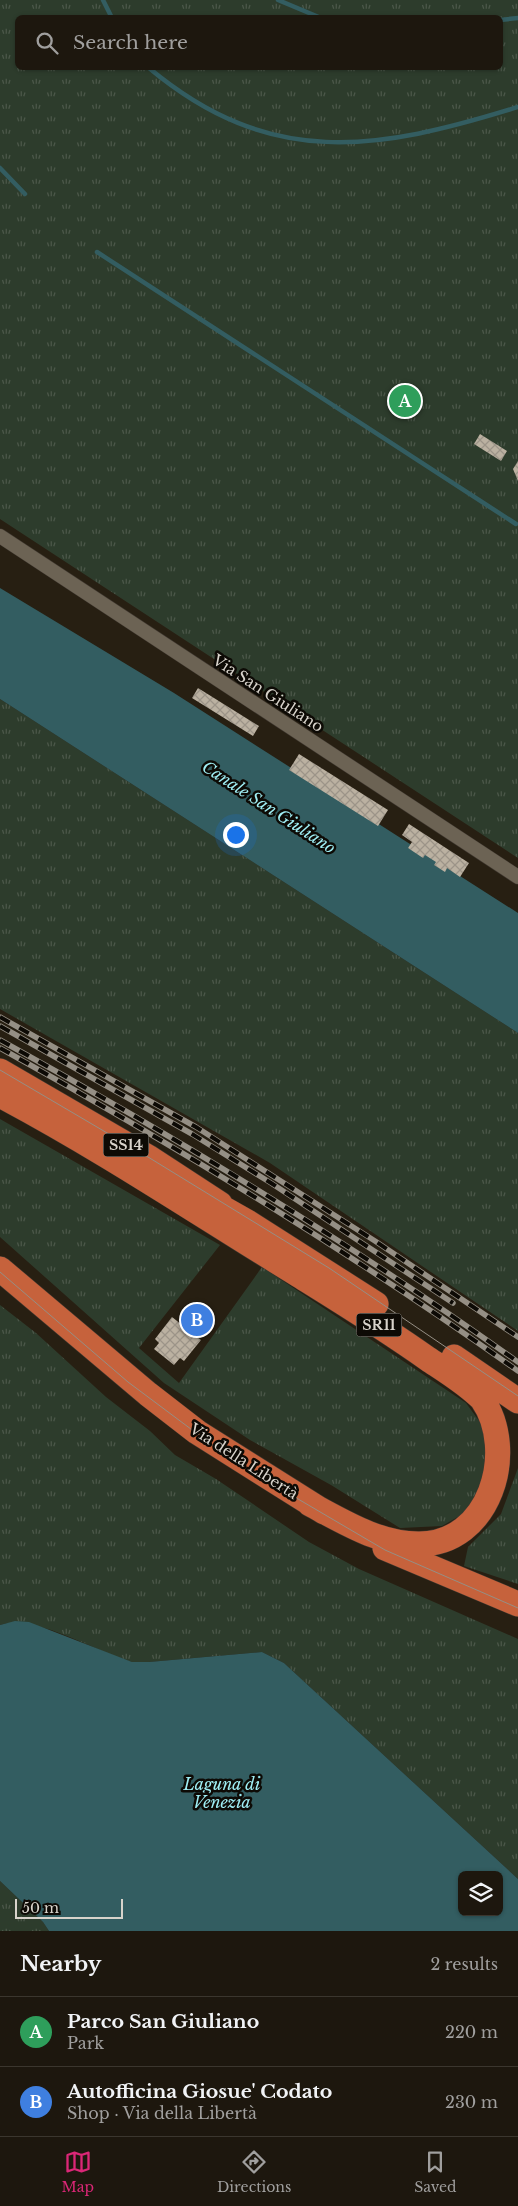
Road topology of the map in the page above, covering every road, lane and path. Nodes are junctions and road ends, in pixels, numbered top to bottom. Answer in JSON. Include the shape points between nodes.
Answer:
{"nodes":[{"id":1,"x":0,"y":536,"type":"edge"},
{"id":2,"x":518,"y":877,"type":"edge"},
{"id":3,"x":0,"y":1071,"type":"edge"},
{"id":4,"x":0,"y":1086,"type":"edge"},
{"id":5,"x":0,"y":1095,"type":"edge"},
{"id":6,"x":249,"y":1223,"type":"junction"},
{"id":7,"x":0,"y":1269,"type":"edge"},
{"id":8,"x":518,"y":1401,"type":"edge"},
{"id":9,"x":310,"y":1504,"type":"junction"},
{"id":10,"x":518,"y":1604,"type":"edge"}],
"edges":[{"from":1,"to":2,"type":"street","name":"Via San Giuliano"},
{"from":3,"to":6,"type":"highway","number":"SS14","via":[[148,1157]]},
{"from":4,"to":6,"type":"highway","number":"SR11"},
{"from":5,"to":9,"type":"highway","number":"SR11","via":[[108,1157],[389,1331],[468,1387],[491,1409],[497,1420],[504,1463],[497,1491],[485,1512],[470,1526],[448,1538],[420,1544],[393,1542]]},
{"from":6,"to":8,"type":"highway","number":"SR11","via":[[334,1276]]},
{"from":7,"to":9,"type":"highway","name":"Via della Libertà","number":"SR11","via":[[197,1432]]},
{"from":9,"to":10,"type":"highway","name":"Via della Libertà","number":"SR11","via":[[391,1552]]}]}
